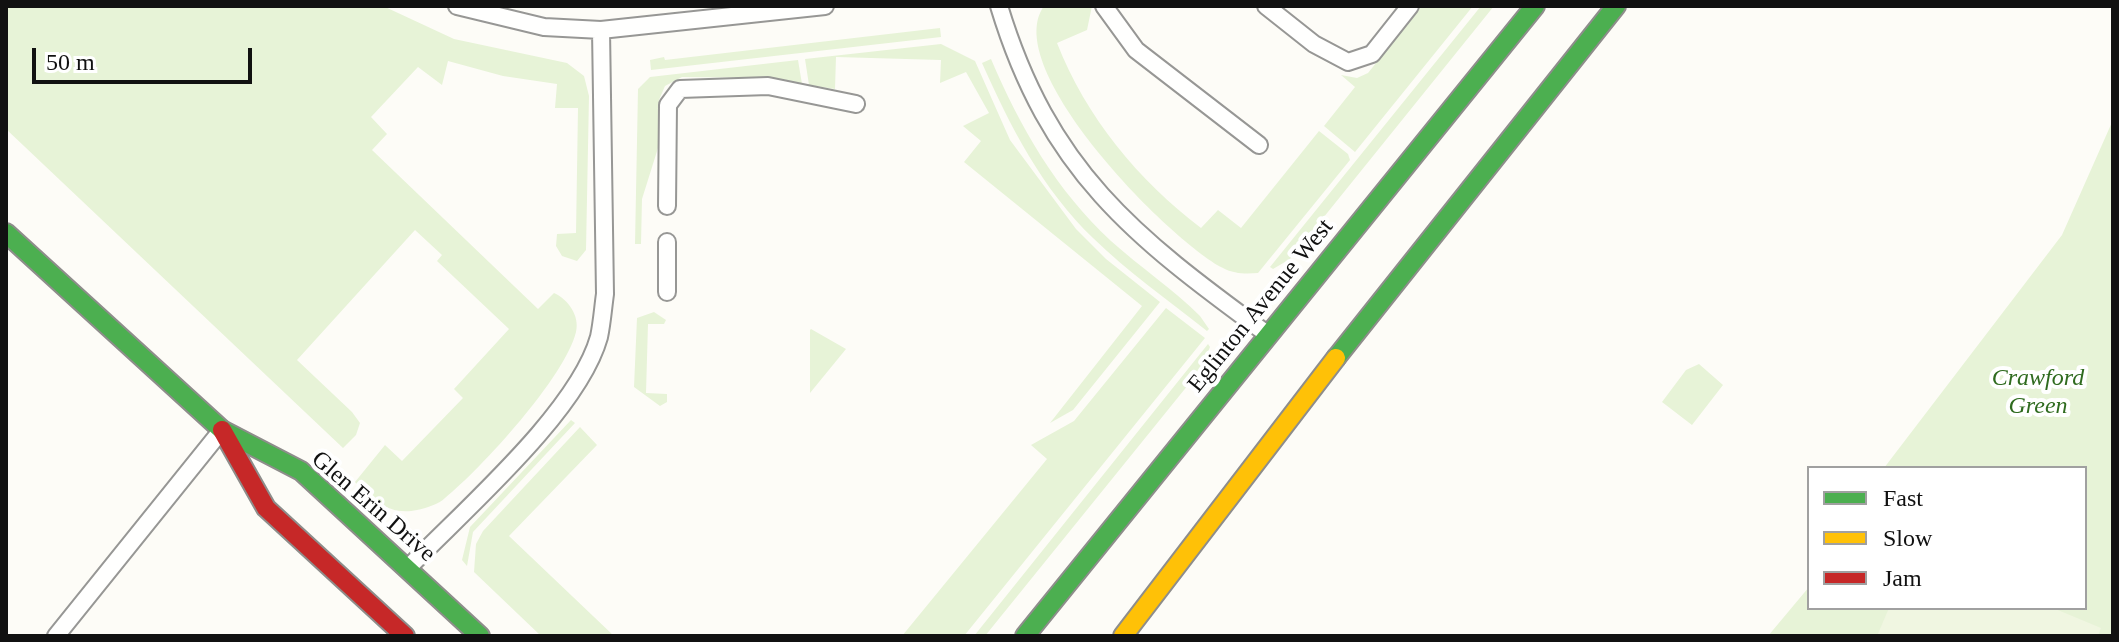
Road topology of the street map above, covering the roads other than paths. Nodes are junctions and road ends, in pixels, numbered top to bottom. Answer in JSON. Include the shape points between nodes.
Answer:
{"nodes":[{"id":1,"x":457,"y":6,"type":"edge"},
{"id":2,"x":825,"y":6,"type":"edge"},
{"id":3,"x":999,"y":6,"type":"edge"},
{"id":4,"x":1104,"y":6,"type":"edge"},
{"id":5,"x":1266,"y":6,"type":"edge"},
{"id":6,"x":1410,"y":6,"type":"edge"},
{"id":7,"x":1535,"y":6,"type":"edge"},
{"id":8,"x":1616,"y":6,"type":"edge"},
{"id":9,"x":601,"y":30,"type":"junction"},
{"id":10,"x":856,"y":104,"type":"dead end"},
{"id":11,"x":1259,"y":145,"type":"dead end"},
{"id":12,"x":667,"y":206,"type":"dead end"},
{"id":13,"x":7,"y":232,"type":"edge"},
{"id":14,"x":667,"y":242,"type":"dead end"},
{"id":15,"x":667,"y":292,"type":"dead end"},
{"id":16,"x":1268,"y":335,"type":"junction"},
{"id":17,"x":222,"y":430,"type":"junction"},
{"id":18,"x":407,"y":569,"type":"junction"},
{"id":19,"x":56,"y":636,"type":"edge"},
{"id":20,"x":405,"y":636,"type":"edge"},
{"id":21,"x":480,"y":636,"type":"edge"},
{"id":22,"x":1025,"y":636,"type":"edge"},
{"id":23,"x":1123,"y":636,"type":"edge"}],
"edges":[{"from":1,"to":9,"type":"lane","via":[[544,27]]},
{"from":2,"to":9,"type":"lane"},
{"from":3,"to":16,"type":"lane","via":[[1043,119],[1073,164],[1131,229]]},
{"from":4,"to":11,"type":"lane","via":[[1136,50]]},
{"from":5,"to":6,"type":"lane","via":[[1314,44],[1348,62],[1372,54]]},
{"from":7,"to":16,"type":"main road","name":"Eglinton Avenue West"},
{"from":8,"to":23,"type":"main road"},
{"from":9,"to":18,"type":"lane","via":[[605,294],[599,337],[554,417]]},
{"from":10,"to":12,"type":"lane","via":[[768,86],[680,89],[668,105]]},
{"from":13,"to":17,"type":"main road","name":"Glen Erin Drive"},
{"from":14,"to":15,"type":"lane"},
{"from":16,"to":22,"type":"main road","name":"Eglinton Avenue West"},
{"from":17,"to":18,"type":"main road","name":"Glen Erin Drive","via":[[301,471]]},
{"from":17,"to":19,"type":"lane"},
{"from":17,"to":20,"type":"main road","name":"Glen Erin Drive","via":[[266,508]]},
{"from":18,"to":21,"type":"main road","name":"Glen Erin Drive"}]}
